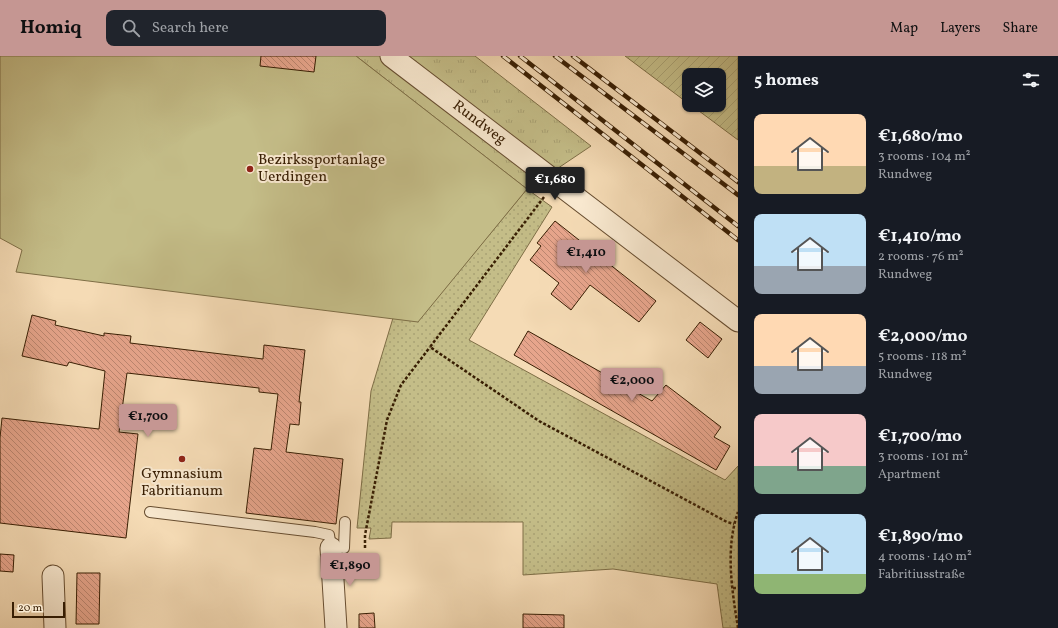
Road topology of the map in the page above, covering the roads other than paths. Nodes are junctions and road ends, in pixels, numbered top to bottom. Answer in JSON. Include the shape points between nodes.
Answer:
{"nodes":[{"id":1,"x":391,"y":56,"type":"edge"},
{"id":2,"x":738,"y":321,"type":"edge"},
{"id":3,"x":150,"y":512,"type":"dead end"},
{"id":4,"x":345,"y":522,"type":"dead end"},
{"id":5,"x":337,"y":548,"type":"junction"},
{"id":6,"x":53,"y":576,"type":"dead end"},
{"id":7,"x":55,"y":628,"type":"edge"},
{"id":8,"x":336,"y":628,"type":"edge"}],
"edges":[{"from":1,"to":2,"type":"street","name":"Rundweg"},
{"from":3,"to":5,"type":"lane","via":[[329,535]]},
{"from":4,"to":5,"type":"lane"},
{"from":5,"to":8,"type":"street"},
{"from":6,"to":7,"type":"street"}]}
